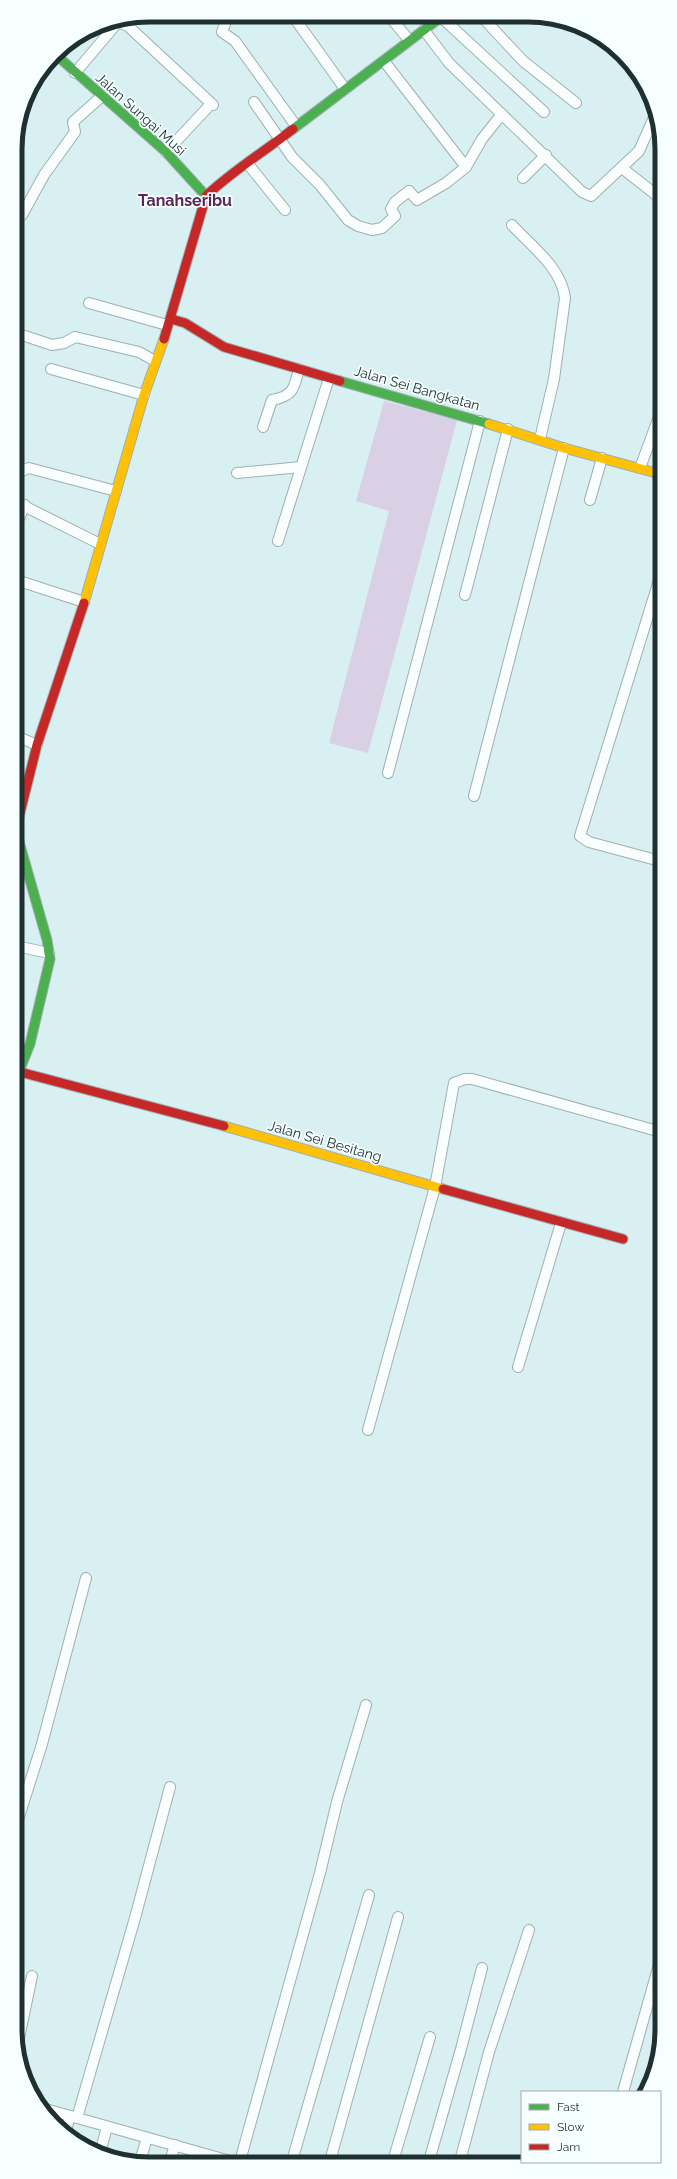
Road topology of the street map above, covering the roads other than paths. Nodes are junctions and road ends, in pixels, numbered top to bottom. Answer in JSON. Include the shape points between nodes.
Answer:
{"nodes":[{"id":1,"x":225,"y":22,"type":"edge"},
{"id":2,"x":297,"y":22,"type":"edge"},
{"id":3,"x":394,"y":22,"type":"edge"},
{"id":4,"x":434,"y":22,"type":"edge"},
{"id":5,"x":446,"y":22,"type":"edge"},
{"id":6,"x":487,"y":22,"type":"edge"},
{"id":7,"x":123,"y":24,"type":"edge"},
{"id":8,"x":114,"y":27,"type":"edge"},
{"id":9,"x":424,"y":30,"type":"junction"},
{"id":10,"x":409,"y":40,"type":"junction"},
{"id":11,"x":60,"y":58,"type":"edge"},
{"id":12,"x":384,"y":61,"type":"junction"},
{"id":13,"x":75,"y":73,"type":"junction"},
{"id":14,"x":345,"y":89,"type":"junction"},
{"id":15,"x":102,"y":96,"type":"junction"},
{"id":16,"x":254,"y":102,"type":"dead end"},
{"id":17,"x":576,"y":104,"type":"dead end"},
{"id":18,"x":544,"y":112,"type":"dead end"},
{"id":19,"x":502,"y":114,"type":"junction"},
{"id":20,"x":652,"y":121,"type":"edge"},
{"id":21,"x":296,"y":126,"type":"junction"},
{"id":22,"x":279,"y":139,"type":"junction"},
{"id":23,"x":166,"y":152,"type":"junction"},
{"id":24,"x":546,"y":155,"type":"junction"},
{"id":25,"x":248,"y":164,"type":"junction"},
{"id":26,"x":466,"y":167,"type":"junction"},
{"id":27,"x":622,"y":168,"type":"junction"},
{"id":28,"x":523,"y":178,"type":"dead end"},
{"id":29,"x":655,"y":194,"type":"edge"},
{"id":30,"x":206,"y":196,"type":"junction"},
{"id":31,"x":285,"y":210,"type":"dead end"},
{"id":32,"x":22,"y":215,"type":"dead end"},
{"id":33,"x":512,"y":225,"type":"dead end"},
{"id":34,"x":89,"y":303,"type":"dead end"},
{"id":35,"x":169,"y":322,"type":"junction"},
{"id":36,"x":25,"y":336,"type":"dead end"},
{"id":37,"x":155,"y":361,"type":"junction"},
{"id":38,"x":51,"y":369,"type":"dead end"},
{"id":39,"x":299,"y":369,"type":"junction"},
{"id":40,"x":329,"y":378,"type":"junction"},
{"id":41,"x":144,"y":395,"type":"junction"},
{"id":42,"x":480,"y":420,"type":"junction"},
{"id":43,"x":263,"y":427,"type":"dead end"},
{"id":44,"x":655,"y":428,"type":"edge"},
{"id":45,"x":508,"y":430,"type":"junction"},
{"id":46,"x":540,"y":439,"type":"junction"},
{"id":47,"x":564,"y":448,"type":"junction"},
{"id":48,"x":602,"y":458,"type":"junction"},
{"id":49,"x":301,"y":467,"type":"junction"},
{"id":50,"x":640,"y":468,"type":"junction"},
{"id":51,"x":22,"y":471,"type":"edge"},
{"id":52,"x":655,"y":472,"type":"edge"},
{"id":53,"x":237,"y":473,"type":"dead end"},
{"id":54,"x":116,"y":491,"type":"junction"},
{"id":55,"x":590,"y":500,"type":"dead end"},
{"id":56,"x":22,"y":505,"type":"edge"},
{"id":57,"x":278,"y":541,"type":"dead end"},
{"id":58,"x":100,"y":544,"type":"junction"},
{"id":59,"x":22,"y":582,"type":"edge"},
{"id":60,"x":655,"y":593,"type":"edge"},
{"id":61,"x":465,"y":595,"type":"dead end"},
{"id":62,"x":84,"y":602,"type":"junction"},
{"id":63,"x":22,"y":739,"type":"edge"},
{"id":64,"x":37,"y":745,"type":"junction"},
{"id":65,"x":388,"y":773,"type":"dead end"},
{"id":66,"x":474,"y":796,"type":"dead end"},
{"id":67,"x":22,"y":806,"type":"edge"},
{"id":68,"x":22,"y":852,"type":"edge"},
{"id":69,"x":655,"y":860,"type":"edge"},
{"id":70,"x":22,"y":947,"type":"edge"},
{"id":71,"x":49,"y":953,"type":"junction"},
{"id":72,"x":22,"y":1063,"type":"edge"},
{"id":73,"x":22,"y":1076,"type":"edge"},
{"id":74,"x":655,"y":1130,"type":"edge"},
{"id":75,"x":434,"y":1187,"type":"junction"},
{"id":76,"x":561,"y":1223,"type":"junction"},
{"id":77,"x":623,"y":1238,"type":"dead end"},
{"id":78,"x":518,"y":1367,"type":"dead end"},
{"id":79,"x":368,"y":1430,"type":"dead end"},
{"id":80,"x":86,"y":1578,"type":"dead end"},
{"id":81,"x":366,"y":1705,"type":"dead end"},
{"id":82,"x":170,"y":1787,"type":"dead end"},
{"id":83,"x":22,"y":1807,"type":"edge"},
{"id":84,"x":368,"y":1895,"type":"dead end"},
{"id":85,"x":398,"y":1917,"type":"dead end"},
{"id":86,"x":529,"y":1930,"type":"dead end"},
{"id":87,"x":482,"y":1968,"type":"dead end"},
{"id":88,"x":32,"y":1976,"type":"dead end"},
{"id":89,"x":655,"y":1979,"type":"edge"},
{"id":90,"x":22,"y":2024,"type":"edge"},
{"id":91,"x":430,"y":2037,"type":"dead end"},
{"id":92,"x":623,"y":2091,"type":"edge"},
{"id":93,"x":51,"y":2111,"type":"edge"},
{"id":94,"x":74,"y":2117,"type":"junction"},
{"id":95,"x":107,"y":2127,"type":"junction"},
{"id":96,"x":68,"y":2128,"type":"edge"},
{"id":97,"x":147,"y":2138,"type":"junction"},
{"id":98,"x":175,"y":2145,"type":"junction"},
{"id":99,"x":102,"y":2147,"type":"edge"},
{"id":100,"x":141,"y":2157,"type":"edge"},
{"id":101,"x":171,"y":2157,"type":"edge"},
{"id":102,"x":214,"y":2157,"type":"edge"},
{"id":103,"x":241,"y":2157,"type":"edge"},
{"id":104,"x":293,"y":2157,"type":"edge"},
{"id":105,"x":331,"y":2157,"type":"edge"},
{"id":106,"x":394,"y":2157,"type":"edge"},
{"id":107,"x":430,"y":2157,"type":"edge"},
{"id":108,"x":461,"y":2157,"type":"edge"}],
"edges":[{"from":1,"to":21,"type":"street","via":[[221,31],[235,41]]},
{"from":2,"to":14,"type":"street"},
{"from":3,"to":10,"type":"street"},
{"from":4,"to":9,"type":"main road"},
{"from":5,"to":18,"type":"street"},
{"from":6,"to":17,"type":"street","via":[[523,61]]},
{"from":7,"to":23,"type":"street","via":[[214,105],[210,105]]},
{"from":8,"to":13,"type":"street"},
{"from":9,"to":10,"type":"main road"},
{"from":9,"to":19,"type":"street","via":[[449,63]]},
{"from":10,"to":12,"type":"main road"},
{"from":11,"to":13,"type":"main road","name":"Jalan Sungai Musi"},
{"from":12,"to":14,"type":"main road"},
{"from":12,"to":26,"type":"street"},
{"from":13,"to":15,"type":"main road","name":"Jalan Sungai Musi"},
{"from":14,"to":21,"type":"main road"},
{"from":15,"to":23,"type":"main road","name":"Jalan Sungai Musi"},
{"from":15,"to":32,"type":"street","via":[[72,122],[75,132],[44,175]]},
{"from":16,"to":22,"type":"street"},
{"from":19,"to":24,"type":"street"},
{"from":19,"to":26,"type":"street"},
{"from":20,"to":27,"type":"street","via":[[639,151]]},
{"from":21,"to":22,"type":"main road"},
{"from":22,"to":25,"type":"main road"},
{"from":22,"to":26,"type":"street","via":[[348,220],[372,230],[382,228],[395,216],[391,209],[395,202],[409,191],[417,200],[446,183]]},
{"from":23,"to":30,"type":"main road","name":"Jalan Sungai Musi"},
{"from":24,"to":27,"type":"street","via":[[582,192],[591,196]]},
{"from":24,"to":28,"type":"street"},
{"from":25,"to":30,"type":"main road","via":[[224,179]]},
{"from":25,"to":31,"type":"street"},
{"from":27,"to":29,"type":"street"},
{"from":30,"to":35,"type":"main road"},
{"from":33,"to":46,"type":"street","via":[[555,270],[564,287],[565,298],[554,379]]},
{"from":34,"to":35,"type":"street"},
{"from":35,"to":37,"type":"main road"},
{"from":35,"to":39,"type":"main road","name":"Jalan Sei Bangkatan","via":[[185,323],[224,347]]},
{"from":36,"to":37,"type":"street","via":[[52,345],[64,343],[75,337],[139,352]]},
{"from":37,"to":41,"type":"main road"},
{"from":38,"to":41,"type":"street"},
{"from":39,"to":40,"type":"main road","name":"Jalan Sei Bangkatan"},
{"from":39,"to":43,"type":"street","via":[[290,394],[272,400]]},
{"from":40,"to":42,"type":"main road","name":"Jalan Sei Bangkatan"},
{"from":40,"to":49,"type":"street"},
{"from":41,"to":54,"type":"main road"},
{"from":42,"to":45,"type":"main road","name":"Jalan Sei Bangkatan"},
{"from":42,"to":65,"type":"street"},
{"from":44,"to":50,"type":"street"},
{"from":45,"to":46,"type":"main road","name":"Jalan Sei Bangkatan"},
{"from":45,"to":61,"type":"street"},
{"from":46,"to":47,"type":"main road","name":"Jalan Sei Bangkatan"},
{"from":47,"to":48,"type":"main road","name":"Jalan Sei Bangkatan"},
{"from":47,"to":66,"type":"street"},
{"from":48,"to":50,"type":"main road","name":"Jalan Sei Bangkatan"},
{"from":48,"to":55,"type":"street"},
{"from":49,"to":53,"type":"street"},
{"from":49,"to":57,"type":"street"},
{"from":50,"to":52,"type":"main road","name":"Jalan Sei Bangkatan"},
{"from":51,"to":54,"type":"street","via":[[29,468]]},
{"from":54,"to":58,"type":"main road"},
{"from":56,"to":58,"type":"street"},
{"from":58,"to":62,"type":"main road"},
{"from":59,"to":62,"type":"street"},
{"from":60,"to":69,"type":"street","via":[[580,836],[589,842]]},
{"from":62,"to":64,"type":"main road"},
{"from":63,"to":64,"type":"street"},
{"from":64,"to":67,"type":"main road"},
{"from":68,"to":71,"type":"main road"},
{"from":70,"to":71,"type":"street"},
{"from":71,"to":72,"type":"main road","via":[[50,959],[34,1026]]},
{"from":73,"to":75,"type":"main road","name":"Jalan Sei Besitang","via":[[213,1123]]},
{"from":74,"to":75,"type":"street","via":[[571,1105],[465,1079],[453,1085]]},
{"from":75,"to":76,"type":"main road","name":"Jalan Sei Besitang"},
{"from":75,"to":79,"type":"street"},
{"from":76,"to":77,"type":"main road","name":"Jalan Sei Besitang"},
{"from":76,"to":78,"type":"street"},
{"from":80,"to":83,"type":"street","via":[[42,1744]]},
{"from":81,"to":103,"type":"street","via":[[337,1802],[320,1873]]},
{"from":82,"to":94,"type":"street","via":[[135,1918]]},
{"from":84,"to":104,"type":"street"},
{"from":85,"to":105,"type":"street"},
{"from":86,"to":108,"type":"street","via":[[489,2052]]},
{"from":87,"to":107,"type":"street"},
{"from":88,"to":90,"type":"street"},
{"from":89,"to":92,"type":"street"},
{"from":91,"to":106,"type":"street"},
{"from":93,"to":94,"type":"street"},
{"from":94,"to":95,"type":"street"},
{"from":94,"to":96,"type":"street"},
{"from":95,"to":97,"type":"street"},
{"from":95,"to":99,"type":"street"},
{"from":97,"to":98,"type":"street"},
{"from":97,"to":100,"type":"street"},
{"from":98,"to":101,"type":"street"},
{"from":98,"to":102,"type":"street"}]}
